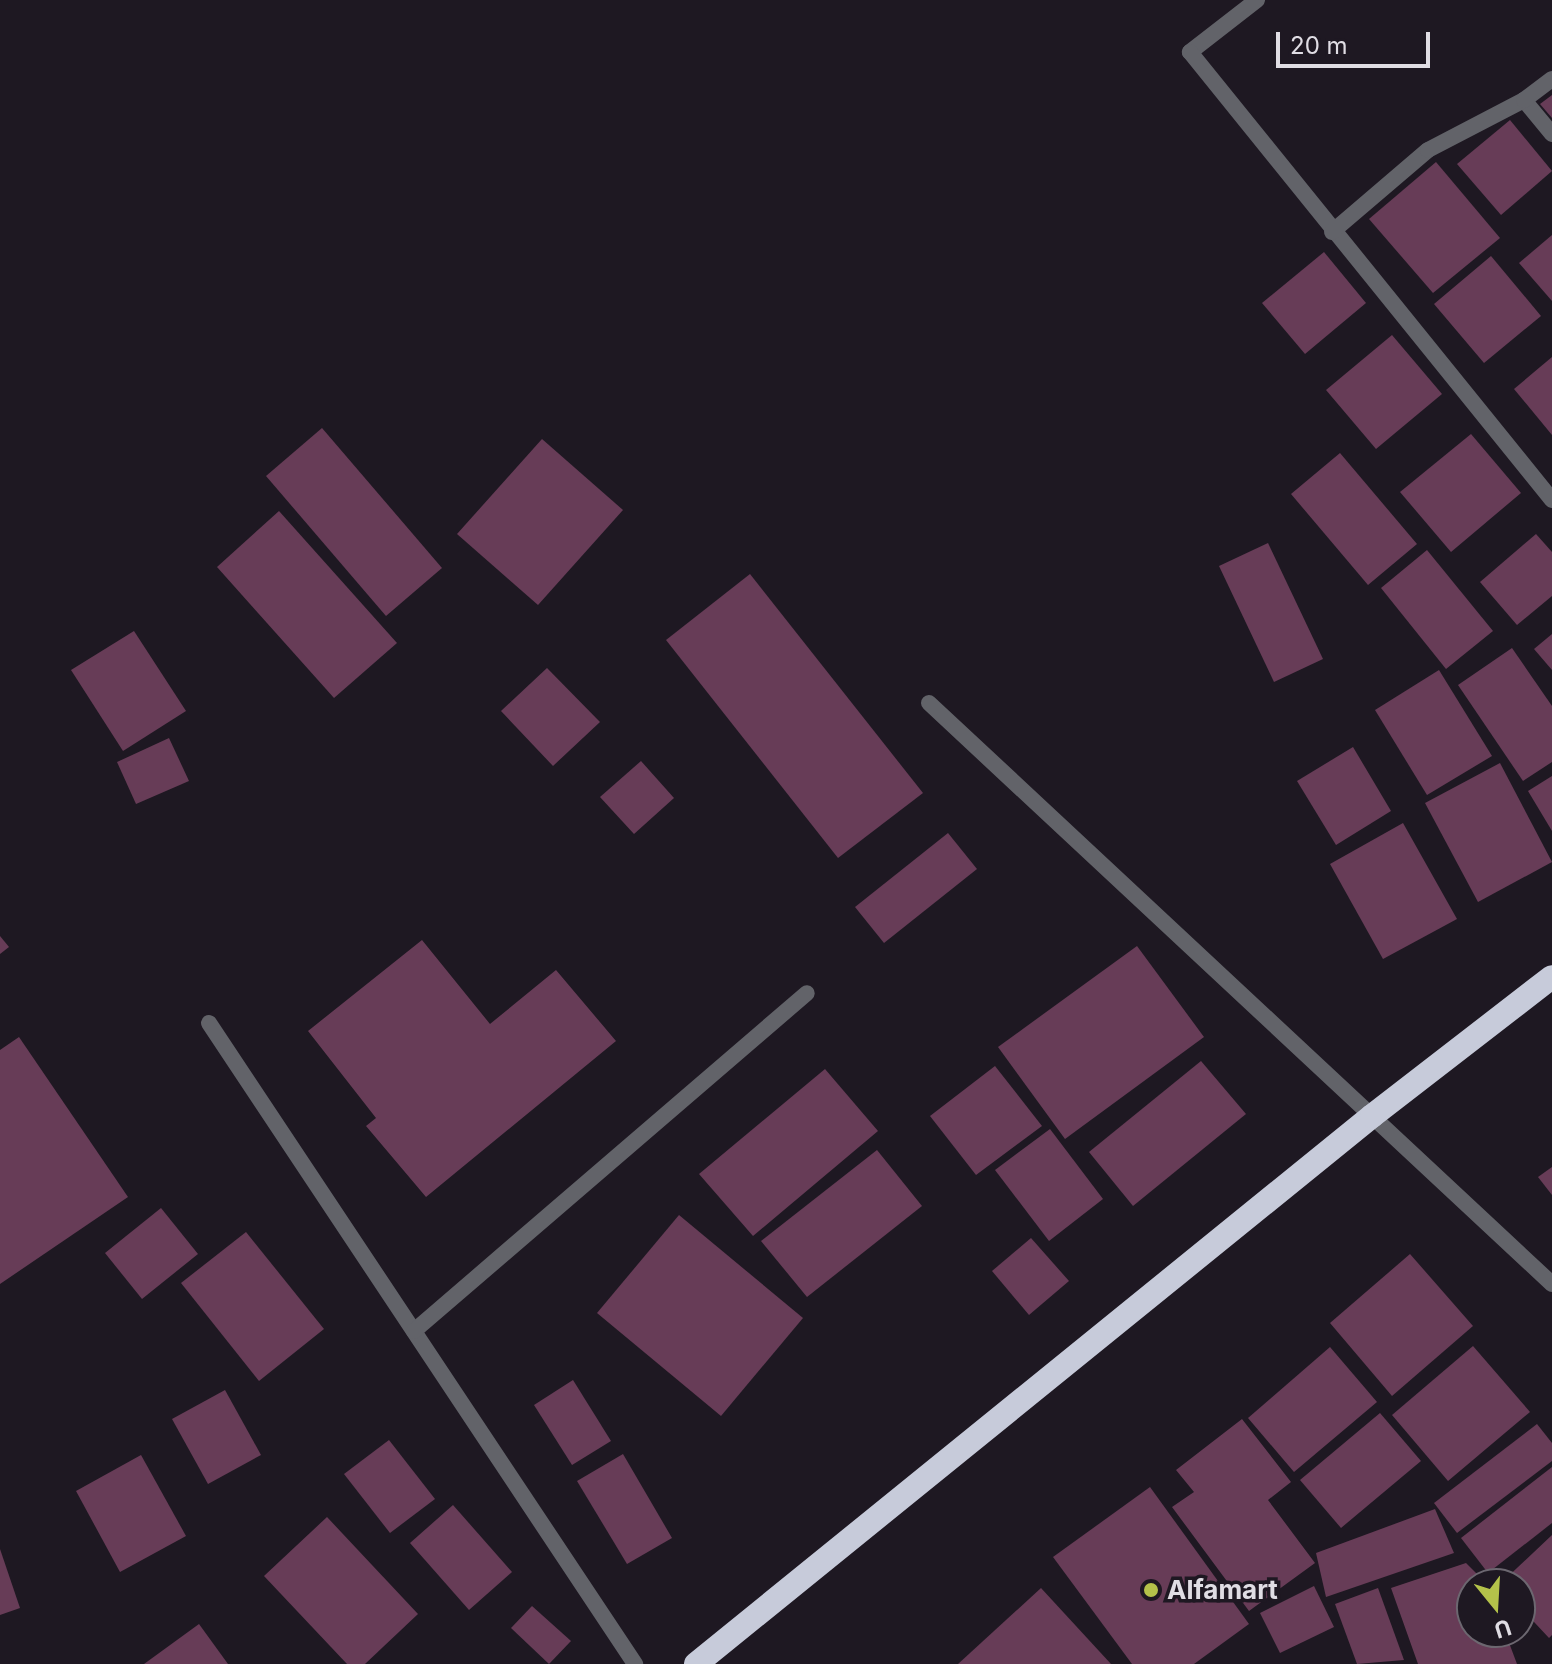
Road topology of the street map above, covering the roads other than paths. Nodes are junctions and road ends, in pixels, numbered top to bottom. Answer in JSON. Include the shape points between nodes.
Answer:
{"nodes":[{"id":1,"x":1257,"y":0,"type":"edge"},
{"id":2,"x":1552,"y":79,"type":"edge"},
{"id":3,"x":1524,"y":100,"type":"junction"},
{"id":4,"x":1552,"y":134,"type":"edge"},
{"id":5,"x":1332,"y":232,"type":"junction"},
{"id":6,"x":1552,"y":500,"type":"edge"},
{"id":7,"x":929,"y":703,"type":"dead end"},
{"id":8,"x":1552,"y":977,"type":"edge"},
{"id":9,"x":807,"y":993,"type":"dead end"},
{"id":10,"x":209,"y":1023,"type":"dead end"},
{"id":11,"x":1372,"y":1116,"type":"junction"},
{"id":12,"x":1552,"y":1284,"type":"edge"},
{"id":13,"x":414,"y":1331,"type":"junction"},
{"id":14,"x":635,"y":1664,"type":"edge"},
{"id":15,"x":696,"y":1664,"type":"edge"}],
"edges":[{"from":1,"to":5,"type":"street","via":[[1190,52]]},
{"from":2,"to":3,"type":"street"},
{"from":3,"to":4,"type":"street"},
{"from":3,"to":5,"type":"street","via":[[1428,150]]},
{"from":5,"to":6,"type":"street"},
{"from":7,"to":11,"type":"street"},
{"from":8,"to":11,"type":"highway"},
{"from":9,"to":13,"type":"street"},
{"from":10,"to":13,"type":"street"},
{"from":11,"to":12,"type":"street"},
{"from":11,"to":15,"type":"highway"},
{"from":13,"to":14,"type":"street"}]}
